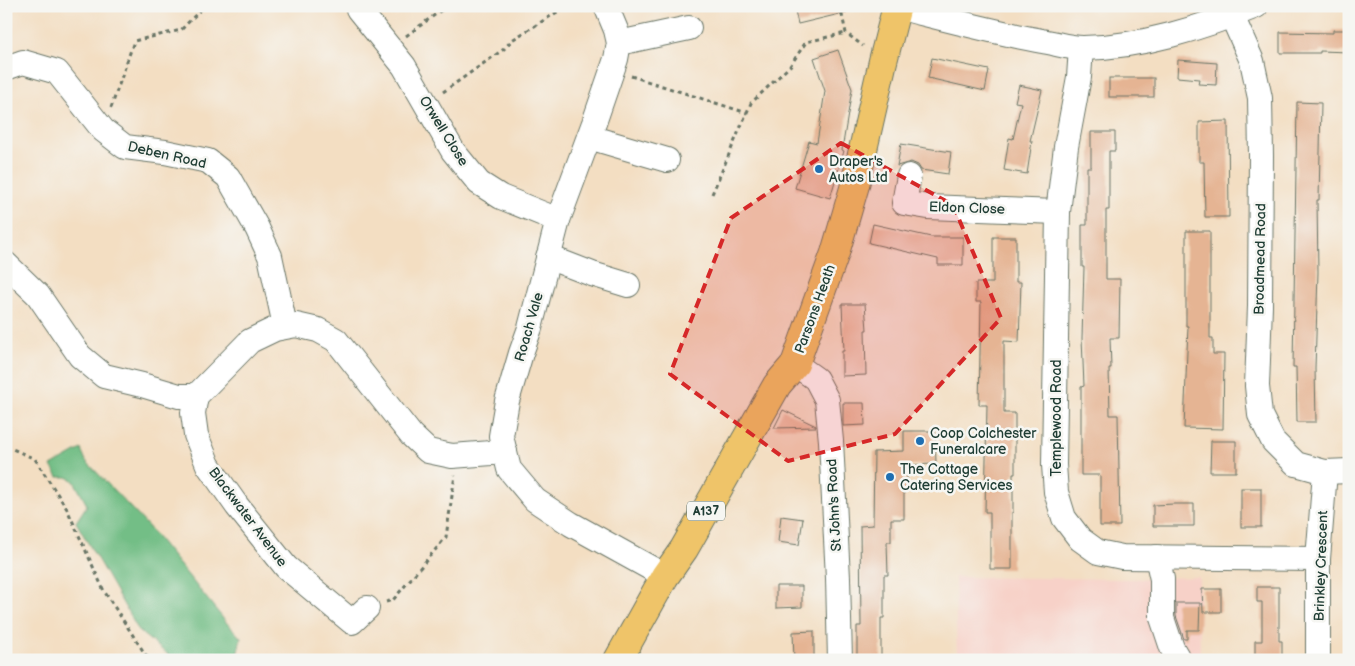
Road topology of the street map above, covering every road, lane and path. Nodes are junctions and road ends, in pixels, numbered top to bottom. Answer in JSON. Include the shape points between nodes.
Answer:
{"nodes":[{"id":1,"x":204,"y":6,"type":"edge"},
{"id":2,"x":447,"y":6,"type":"edge"},
{"id":3,"x":567,"y":6,"type":"edge"},
{"id":4,"x":606,"y":6,"type":"edge"},
{"id":5,"x":840,"y":6,"type":"edge"},
{"id":6,"x":897,"y":6,"type":"edge"},
{"id":7,"x":1256,"y":6,"type":"edge"},
{"id":8,"x":360,"y":7,"type":"edge"},
{"id":9,"x":1232,"y":16,"type":"junction"},
{"id":10,"x":689,"y":28,"type":"dead end"},
{"id":11,"x":846,"y":33,"type":"junction"},
{"id":12,"x":618,"y":43,"type":"junction"},
{"id":13,"x":390,"y":48,"type":"junction"},
{"id":14,"x":1081,"y":48,"type":"junction"},
{"id":15,"x":883,"y":61,"type":"junction"},
{"id":16,"x":6,"y":68,"type":"edge"},
{"id":17,"x":612,"y":70,"type":"junction"},
{"id":18,"x":426,"y":104,"type":"junction"},
{"id":19,"x":747,"y":113,"type":"junction"},
{"id":20,"x":103,"y":130,"type":"junction"},
{"id":21,"x":589,"y":137,"type":"junction"},
{"id":22,"x":667,"y":160,"type":"dead end"},
{"id":23,"x":909,"y":176,"type":"dead end"},
{"id":24,"x":712,"y":194,"type":"dead end"},
{"id":25,"x":1058,"y":212,"type":"junction"},
{"id":26,"x":558,"y":220,"type":"junction"},
{"id":27,"x":548,"y":257,"type":"junction"},
{"id":28,"x":6,"y":264,"type":"edge"},
{"id":29,"x":628,"y":285,"type":"dead end"},
{"id":30,"x":286,"y":326,"type":"junction"},
{"id":31,"x":795,"y":364,"type":"junction"},
{"id":32,"x":196,"y":396,"type":"junction"},
{"id":33,"x":6,"y":446,"type":"edge"},
{"id":34,"x":505,"y":452,"type":"junction"},
{"id":35,"x":458,"y":455,"type":"junction"},
{"id":36,"x":1349,"y":471,"type":"edge"},
{"id":37,"x":1325,"y":472,"type":"junction"},
{"id":38,"x":1158,"y":557,"type":"junction"},
{"id":39,"x":1318,"y":560,"type":"junction"},
{"id":40,"x":666,"y":576,"type":"junction"},
{"id":41,"x":368,"y":608,"type":"joint"},
{"id":42,"x":149,"y":660,"type":"edge"},
{"id":43,"x":618,"y":660,"type":"edge"},
{"id":44,"x":840,"y":660,"type":"edge"},
{"id":45,"x":1179,"y":660,"type":"edge"},
{"id":46,"x":1318,"y":660,"type":"edge"}],
"edges":[{"from":1,"to":20,"type":"path","via":[[181,30],[134,41]]},
{"from":2,"to":13,"type":"path"},
{"from":3,"to":18,"type":"path","via":[[512,40]]},
{"from":4,"to":12,"type":"street","name":"Roach Vale"},
{"from":5,"to":11,"type":"path"},
{"from":6,"to":14,"type":"street","via":[[1025,38]]},
{"from":6,"to":15,"type":"main road","name":"Parsons Heath","number":"A137"},
{"from":7,"to":9,"type":"street"},
{"from":8,"to":13,"type":"street","name":"Orwell Close"},
{"from":9,"to":14,"type":"street","via":[[1122,45]]},
{"from":9,"to":37,"type":"street","name":"Broadmead Road","via":[[1252,61],[1260,98],[1257,386],[1260,415],[1273,441],[1296,464]]},
{"from":10,"to":12,"type":"street"},
{"from":11,"to":15,"type":"path"},
{"from":11,"to":19,"type":"path","via":[[806,42],[790,66],[751,103]]},
{"from":12,"to":17,"type":"street","name":"Roach Vale"},
{"from":13,"to":18,"type":"street","name":"Orwell Close"},
{"from":14,"to":25,"type":"street","name":"Templewood Road"},
{"from":15,"to":31,"type":"main road","name":"Parsons Heath","number":"A137","via":[[855,185],[835,253]]},
{"from":16,"to":20,"type":"street","name":"Deben Road","via":[[23,62],[57,72]]},
{"from":17,"to":19,"type":"path"},
{"from":17,"to":21,"type":"street","name":"Roach Vale"},
{"from":18,"to":26,"type":"street","name":"Orwell Close","via":[[453,151],[479,183],[501,197]]},
{"from":19,"to":24,"type":"path"},
{"from":20,"to":30,"type":"street","name":"Deben Road","via":[[125,147],[208,161],[228,177],[270,256]]},
{"from":21,"to":22,"type":"street"},
{"from":21,"to":26,"type":"street","name":"Roach Vale"},
{"from":23,"to":25,"type":"street","name":"Eldon Close","via":[[904,203],[928,207]]},
{"from":25,"to":38,"type":"street","name":"Templewood Road","via":[[1056,492],[1064,518],[1080,539],[1098,552],[1122,557]]},
{"from":26,"to":27,"type":"street","name":"Roach Vale"},
{"from":27,"to":29,"type":"street"},
{"from":27,"to":34,"type":"street","name":"Roach Vale","via":[[507,401],[501,436]]},
{"from":28,"to":32,"type":"street","via":[[38,296],[80,356],[104,376],[180,396]]},
{"from":30,"to":32,"type":"street","via":[[250,341]]},
{"from":30,"to":35,"type":"street","via":[[318,330],[336,340],[411,435],[428,451]]},
{"from":31,"to":40,"type":"main road","name":"Parsons Heath","number":"A137","via":[[778,385]]},
{"from":31,"to":44,"type":"street","name":"St John's Road","via":[[816,380],[827,400]]},
{"from":32,"to":41,"type":"street","name":"Blackwater Avenue","via":[[193,413],[196,435],[208,465],[286,567],[352,622]]},
{"from":33,"to":42,"type":"path","via":[[35,459],[67,509],[104,591]]},
{"from":34,"to":35,"type":"street"},
{"from":34,"to":40,"type":"street","name":"Roach Vale","via":[[509,469],[534,500]]},
{"from":35,"to":41,"type":"path","via":[[446,537],[393,600]]},
{"from":36,"to":37,"type":"street","name":"Broadmead Road"},
{"from":37,"to":39,"type":"street","name":"Brinkley Crescent"},
{"from":38,"to":39,"type":"street","name":"Templewood Road"},
{"from":38,"to":45,"type":"street","via":[[1162,579],[1162,618]]},
{"from":39,"to":46,"type":"street","name":"Brinkley Crescent"},
{"from":40,"to":43,"type":"main road","name":"Parsons Heath","number":"A137"}]}
